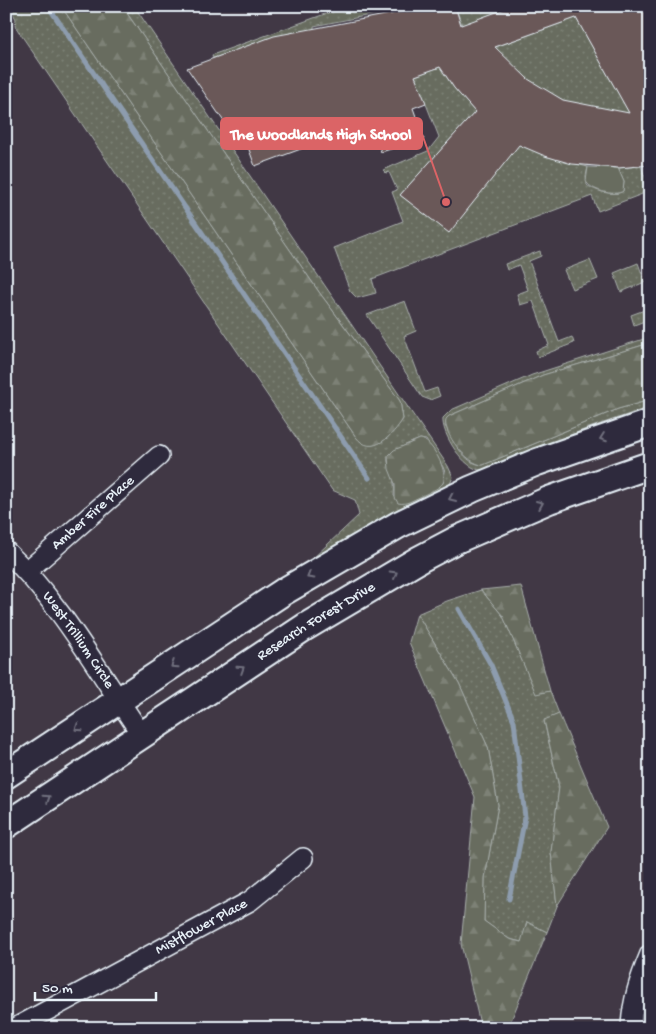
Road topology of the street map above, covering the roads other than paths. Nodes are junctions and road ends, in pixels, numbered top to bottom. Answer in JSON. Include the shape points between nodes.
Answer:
{"nodes":[{"id":1,"x":650,"y":423,"type":"edge"},
{"id":2,"x":158,"y":456,"type":"dead end"},
{"id":3,"x":650,"y":465,"type":"edge"},
{"id":4,"x":6,"y":551,"type":"edge"},
{"id":5,"x":27,"y":570,"type":"junction"},
{"id":6,"x":119,"y":701,"type":"junction"},
{"id":7,"x":142,"y":735,"type":"junction"},
{"id":8,"x":6,"y":775,"type":"edge"},
{"id":9,"x":6,"y":825,"type":"edge"},
{"id":10,"x":303,"y":858,"type":"dead end"},
{"id":11,"x":650,"y":954,"type":"edge"},
{"id":12,"x":15,"y":1028,"type":"edge"},
{"id":13,"x":631,"y":1028,"type":"edge"}],
"edges":[{"from":1,"to":6,"type":"main road","one_way":true,"via":[[537,462],[398,525],[283,592]]},
{"from":2,"to":5,"type":"street","name":"Amber Fire Place"},
{"from":7,"to":3,"type":"main road","name":"Research Forest Drive","one_way":true,"via":[[306,627],[420,558],[549,500]]},
{"from":4,"to":5,"type":"street","name":"West Trillium Circle"},
{"from":5,"to":6,"type":"street","name":"West Trillium Circle"},
{"from":6,"to":7,"type":"street","name":"West Trillium Circle"},
{"from":6,"to":8,"type":"main road","one_way":true},
{"from":9,"to":7,"type":"main road","name":"Research Forest Drive","one_way":true},
{"from":10,"to":12,"type":"street","name":"Mistflower Place","via":[[250,901]]},
{"from":11,"to":13,"type":"street","via":[[639,980]]}]}
